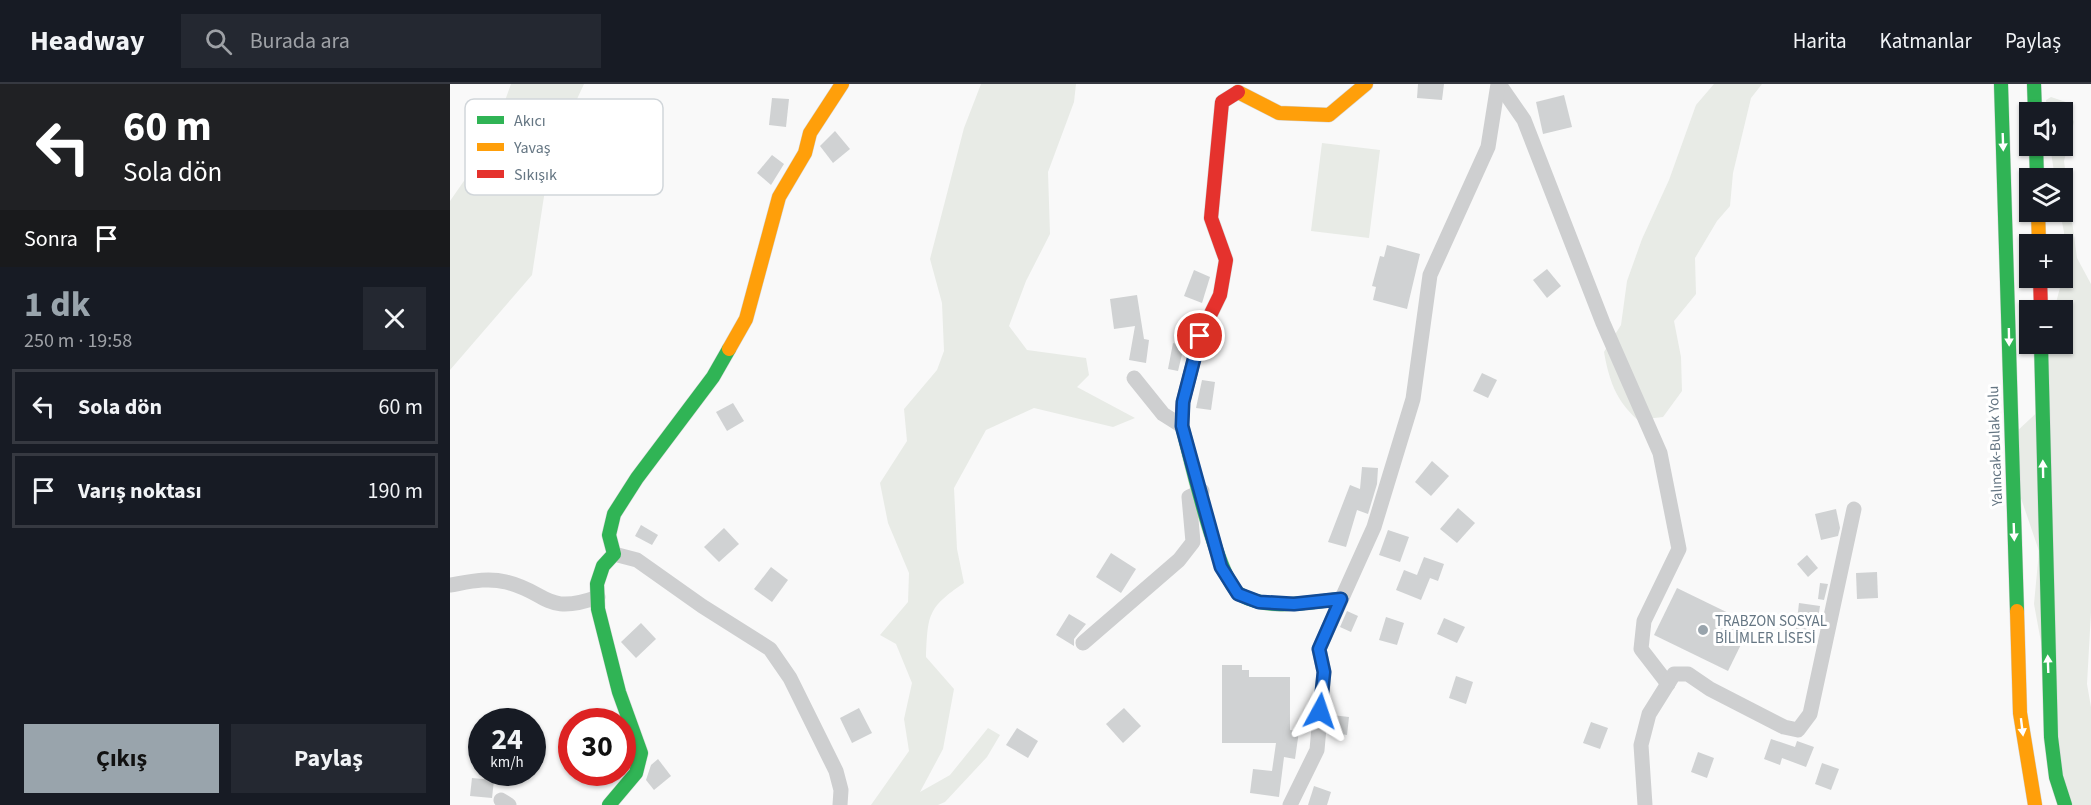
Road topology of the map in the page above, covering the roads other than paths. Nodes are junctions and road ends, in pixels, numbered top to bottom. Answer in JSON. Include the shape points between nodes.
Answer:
{"nodes":[{"id":1,"x":842,"y":84,"type":"edge"},
{"id":2,"x":1366,"y":84,"type":"edge"},
{"id":3,"x":1498,"y":84,"type":"edge"},
{"id":4,"x":2001,"y":84,"type":"edge"},
{"id":5,"x":2034,"y":84,"type":"edge"},
{"id":6,"x":2035,"y":102,"type":"edge"},
{"id":7,"x":2041,"y":354,"type":"edge"},
{"id":8,"x":1134,"y":378,"type":"dead end"},
{"id":9,"x":1182,"y":426,"type":"junction"},
{"id":10,"x":1202,"y":491,"type":"junction"},
{"id":11,"x":1854,"y":509,"type":"dead end"},
{"id":12,"x":614,"y":554,"type":"junction"},
{"id":13,"x":450,"y":585,"type":"edge"},
{"id":14,"x":598,"y":597,"type":"junction"},
{"id":15,"x":1341,"y":599,"type":"junction"},
{"id":16,"x":1083,"y":644,"type":"dead end"},
{"id":17,"x":1668,"y":684,"type":"junction"},
{"id":18,"x":609,"y":805,"type":"edge"},
{"id":19,"x":840,"y":805,"type":"edge"},
{"id":20,"x":1290,"y":805,"type":"edge"},
{"id":21,"x":1645,"y":805,"type":"edge"},
{"id":22,"x":2035,"y":805,"type":"edge"},
{"id":23,"x":2064,"y":805,"type":"edge"}],
"edges":[{"from":1,"to":12,"type":"street","via":[[810,133],[805,153],[779,197],[746,319],[713,377],[614,514],[609,535]]},
{"from":2,"to":9,"type":"street","via":[[1329,115],[1279,113],[1237,91],[1222,102],[1211,218],[1226,260],[1220,295],[1200,336],[1183,402]]},
{"from":3,"to":15,"type":"street","via":[[1488,147],[1430,275],[1413,399],[1374,526]]},
{"from":3,"to":17,"type":"street","via":[[1524,120],[1660,453],[1679,549],[1644,621],[1641,649]]},
{"from":4,"to":22,"type":"street","name":"Yalıncak-Bulak Yolu","one_way":true,"via":[[2020,713]]},
{"from":5,"to":6,"type":"street"},
{"from":23,"to":7,"type":"street","one_way":true,"via":[[2051,737]]},
{"from":8,"to":9,"type":"street","via":[[1163,414]]},
{"from":9,"to":10,"type":"street"},
{"from":10,"to":15,"type":"street","via":[[1221,567],[1238,594],[1259,602],[1294,604]]},
{"from":10,"to":16,"type":"street","via":[[1189,497],[1193,542],[1179,560]]},
{"from":11,"to":17,"type":"street","via":[[1810,714],[1798,730],[1710,689],[1688,674],[1674,674]]},
{"from":12,"to":14,"type":"street","via":[[603,566],[597,584]]},
{"from":12,"to":19,"type":"street","via":[[637,560],[770,649],[790,678],[836,771]]},
{"from":13,"to":14,"type":"street","via":[[483,580],[507,582],[566,605]]},
{"from":14,"to":18,"type":"street","via":[[619,692],[641,753],[636,773]]},
{"from":15,"to":20,"type":"street","via":[[1319,649],[1324,672],[1317,750]]},
{"from":17,"to":21,"type":"street","via":[[1649,714],[1641,745]]}]}
